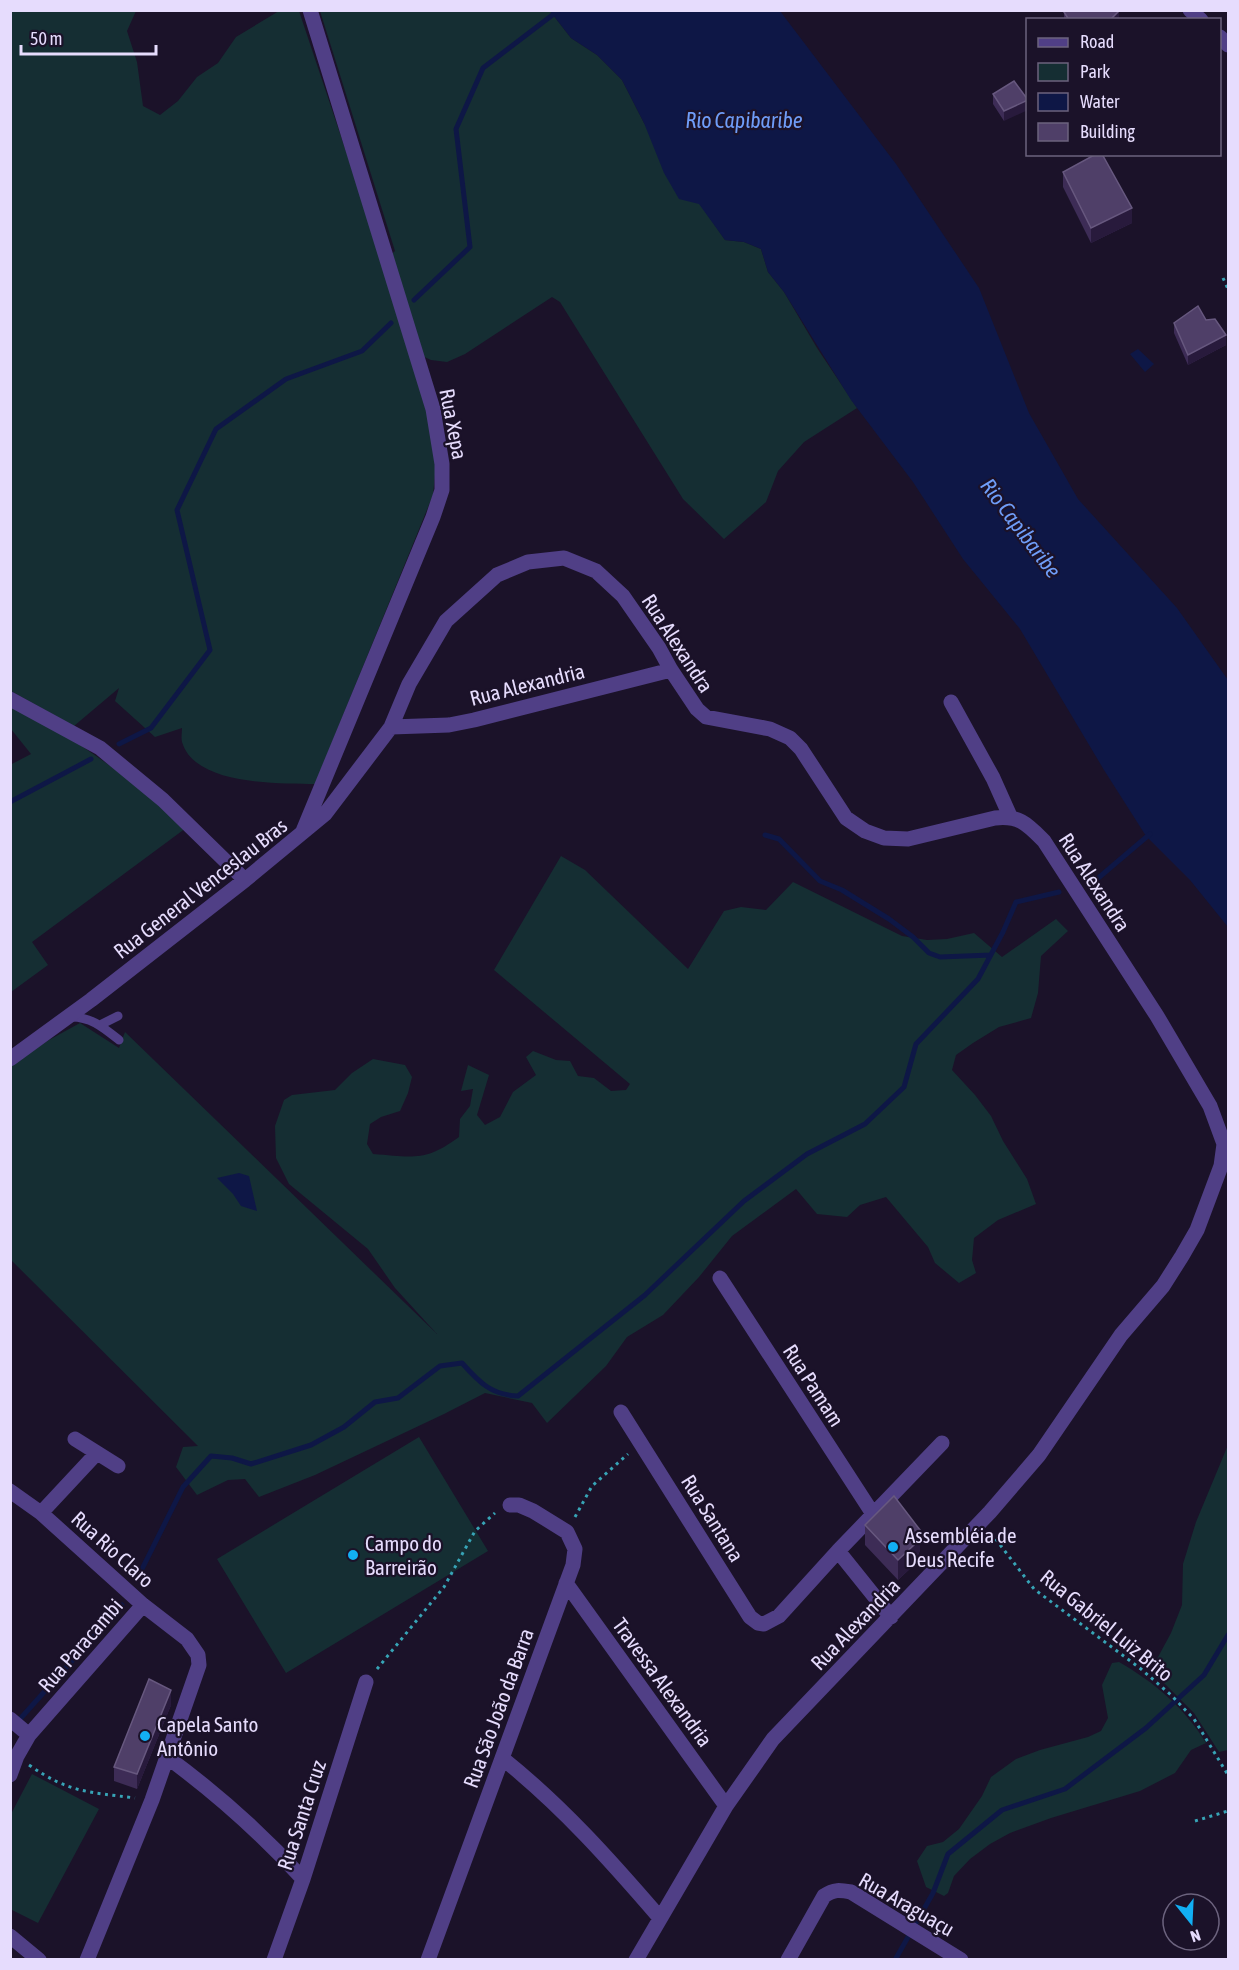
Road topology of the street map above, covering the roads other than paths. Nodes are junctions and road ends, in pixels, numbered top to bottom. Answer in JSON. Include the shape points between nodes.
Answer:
{"nodes":[{"id":1,"x":309,"y":10,"type":"edge"},
{"id":2,"x":671,"y":670,"type":"junction"},
{"id":3,"x":10,"y":699,"type":"edge"},
{"id":4,"x":951,"y":702,"type":"dead end"},
{"id":5,"x":391,"y":727,"type":"junction"},
{"id":6,"x":1010,"y":816,"type":"junction"},
{"id":7,"x":301,"y":835,"type":"junction"},
{"id":8,"x":246,"y":880,"type":"junction"},
{"id":9,"x":118,"y":1016,"type":"dead end"},
{"id":10,"x":68,"y":1017,"type":"junction"},
{"id":11,"x":100,"y":1025,"type":"junction"},
{"id":12,"x":119,"y":1040,"type":"dead end"},
{"id":13,"x":10,"y":1059,"type":"edge"},
{"id":14,"x":1224,"y":1144,"type":"joint"},
{"id":15,"x":720,"y":1278,"type":"dead end"},
{"id":16,"x":621,"y":1412,"type":"dead end"},
{"id":17,"x":75,"y":1439,"type":"dead end"},
{"id":18,"x":942,"y":1443,"type":"dead end"},
{"id":19,"x":96,"y":1454,"type":"junction"},
{"id":20,"x":118,"y":1466,"type":"dead end"},
{"id":21,"x":10,"y":1491,"type":"edge"},
{"id":22,"x":510,"y":1505,"type":"road end"},
{"id":23,"x":41,"y":1513,"type":"junction"},
{"id":24,"x":873,"y":1514,"type":"junction"},
{"id":25,"x":838,"y":1551,"type":"junction"},
{"id":26,"x":566,"y":1583,"type":"junction"},
{"id":27,"x":143,"y":1605,"type":"junction"},
{"id":28,"x":891,"y":1617,"type":"junction"},
{"id":29,"x":366,"y":1682,"type":"road end"},
{"id":30,"x":10,"y":1719,"type":"edge"},
{"id":31,"x":29,"y":1736,"type":"junction"},
{"id":32,"x":167,"y":1757,"type":"junction"},
{"id":33,"x":502,"y":1758,"type":"junction"},
{"id":34,"x":10,"y":1775,"type":"edge"},
{"id":35,"x":726,"y":1806,"type":"junction"},
{"id":36,"x":303,"y":1879,"type":"junction"},
{"id":37,"x":660,"y":1918,"type":"junction"},
{"id":38,"x":10,"y":1936,"type":"edge"},
{"id":39,"x":39,"y":1959,"type":"edge"},
{"id":40,"x":87,"y":1959,"type":"edge"},
{"id":41,"x":274,"y":1959,"type":"edge"},
{"id":42,"x":428,"y":1959,"type":"edge"},
{"id":43,"x":636,"y":1959,"type":"edge"},
{"id":44,"x":788,"y":1959,"type":"edge"},
{"id":45,"x":961,"y":1959,"type":"edge"}],
"edges":[{"from":1,"to":7,"type":"street","name":"Rua Xepa","via":[[433,409],[442,490]]},
{"from":2,"to":5,"type":"street","name":"Rua Alexandria","via":[[474,720]]},
{"from":2,"to":5,"type":"street","name":"Rua Alexandra","via":[[623,596],[596,571],[564,558],[528,562],[497,575],[446,621],[409,684]]},
{"from":2,"to":6,"type":"street","name":"Rua Alexandra","via":[[706,717],[770,729],[790,738],[846,818],[865,831],[884,838],[908,839]]},
{"from":3,"to":8,"type":"street","via":[[100,748],[163,800]]},
{"from":4,"to":6,"type":"street"},
{"from":5,"to":7,"type":"street","name":"Rua General Venceslau Bras","via":[[326,814]]},
{"from":6,"to":14,"type":"street","name":"Rua Alexandra","via":[[1044,841],[1064,871],[1210,1106]]},
{"from":7,"to":8,"type":"street","name":"Rua General Venceslau Bras"},
{"from":8,"to":10,"type":"street","name":"Rua General Venceslau Bras"},
{"from":9,"to":11,"type":"lane"},
{"from":10,"to":11,"type":"lane","via":[[81,1016]]},
{"from":10,"to":13,"type":"street","name":"Rua General Venceslau Bras"},
{"from":11,"to":12,"type":"lane"},
{"from":14,"to":28,"type":"street","name":"Rua Alexandria","via":[[1221,1166],[1197,1230],[1169,1276],[1121,1335],[1040,1455]]},
{"from":15,"to":24,"type":"street","name":"Rua Pamam"},
{"from":16,"to":25,"type":"street","name":"Rua Santana","via":[[750,1617],[758,1623],[778,1616]]},
{"from":17,"to":19,"type":"street"},
{"from":18,"to":24,"type":"street"},
{"from":19,"to":20,"type":"street"},
{"from":19,"to":23,"type":"street"},
{"from":21,"to":23,"type":"street","name":"Rua Rio Claro"},
{"from":22,"to":26,"type":"street","name":"Rua São João da Barra","via":[[533,1511],[567,1532],[575,1549]]},
{"from":23,"to":27,"type":"street","name":"Rua Rio Claro"},
{"from":24,"to":25,"type":"street"},
{"from":25,"to":28,"type":"street"},
{"from":26,"to":33,"type":"street","name":"Rua São João da Barra"},
{"from":26,"to":35,"type":"street","name":"Travessa Alexandria"},
{"from":27,"to":31,"type":"street","name":"Rua Paracambi"},
{"from":27,"to":32,"type":"street","name":"Rua Rio Claro","via":[[187,1639],[198,1655],[199,1665]]},
{"from":28,"to":35,"type":"street","name":"Rua Alexandria","via":[[772,1739]]},
{"from":29,"to":36,"type":"street","name":"Rua Santa Cruz"},
{"from":30,"to":31,"type":"street"},
{"from":31,"to":34,"type":"street","name":"Rua Paracambi"},
{"from":32,"to":36,"type":"street","via":[[202,1783]]},
{"from":32,"to":40,"type":"street"},
{"from":33,"to":37,"type":"street","via":[[584,1832]]},
{"from":33,"to":42,"type":"street","name":"Rua São João da Barra"},
{"from":35,"to":37,"type":"street","name":"Rua Alexandria"},
{"from":36,"to":41,"type":"street","name":"Rua Santa Cruz"},
{"from":37,"to":43,"type":"street","name":"Rua Alexandria"},
{"from":38,"to":39,"type":"street"},
{"from":44,"to":45,"type":"street","name":"Rua Araguaçu","via":[[824,1896],[838,1890],[851,1892]]}]}
